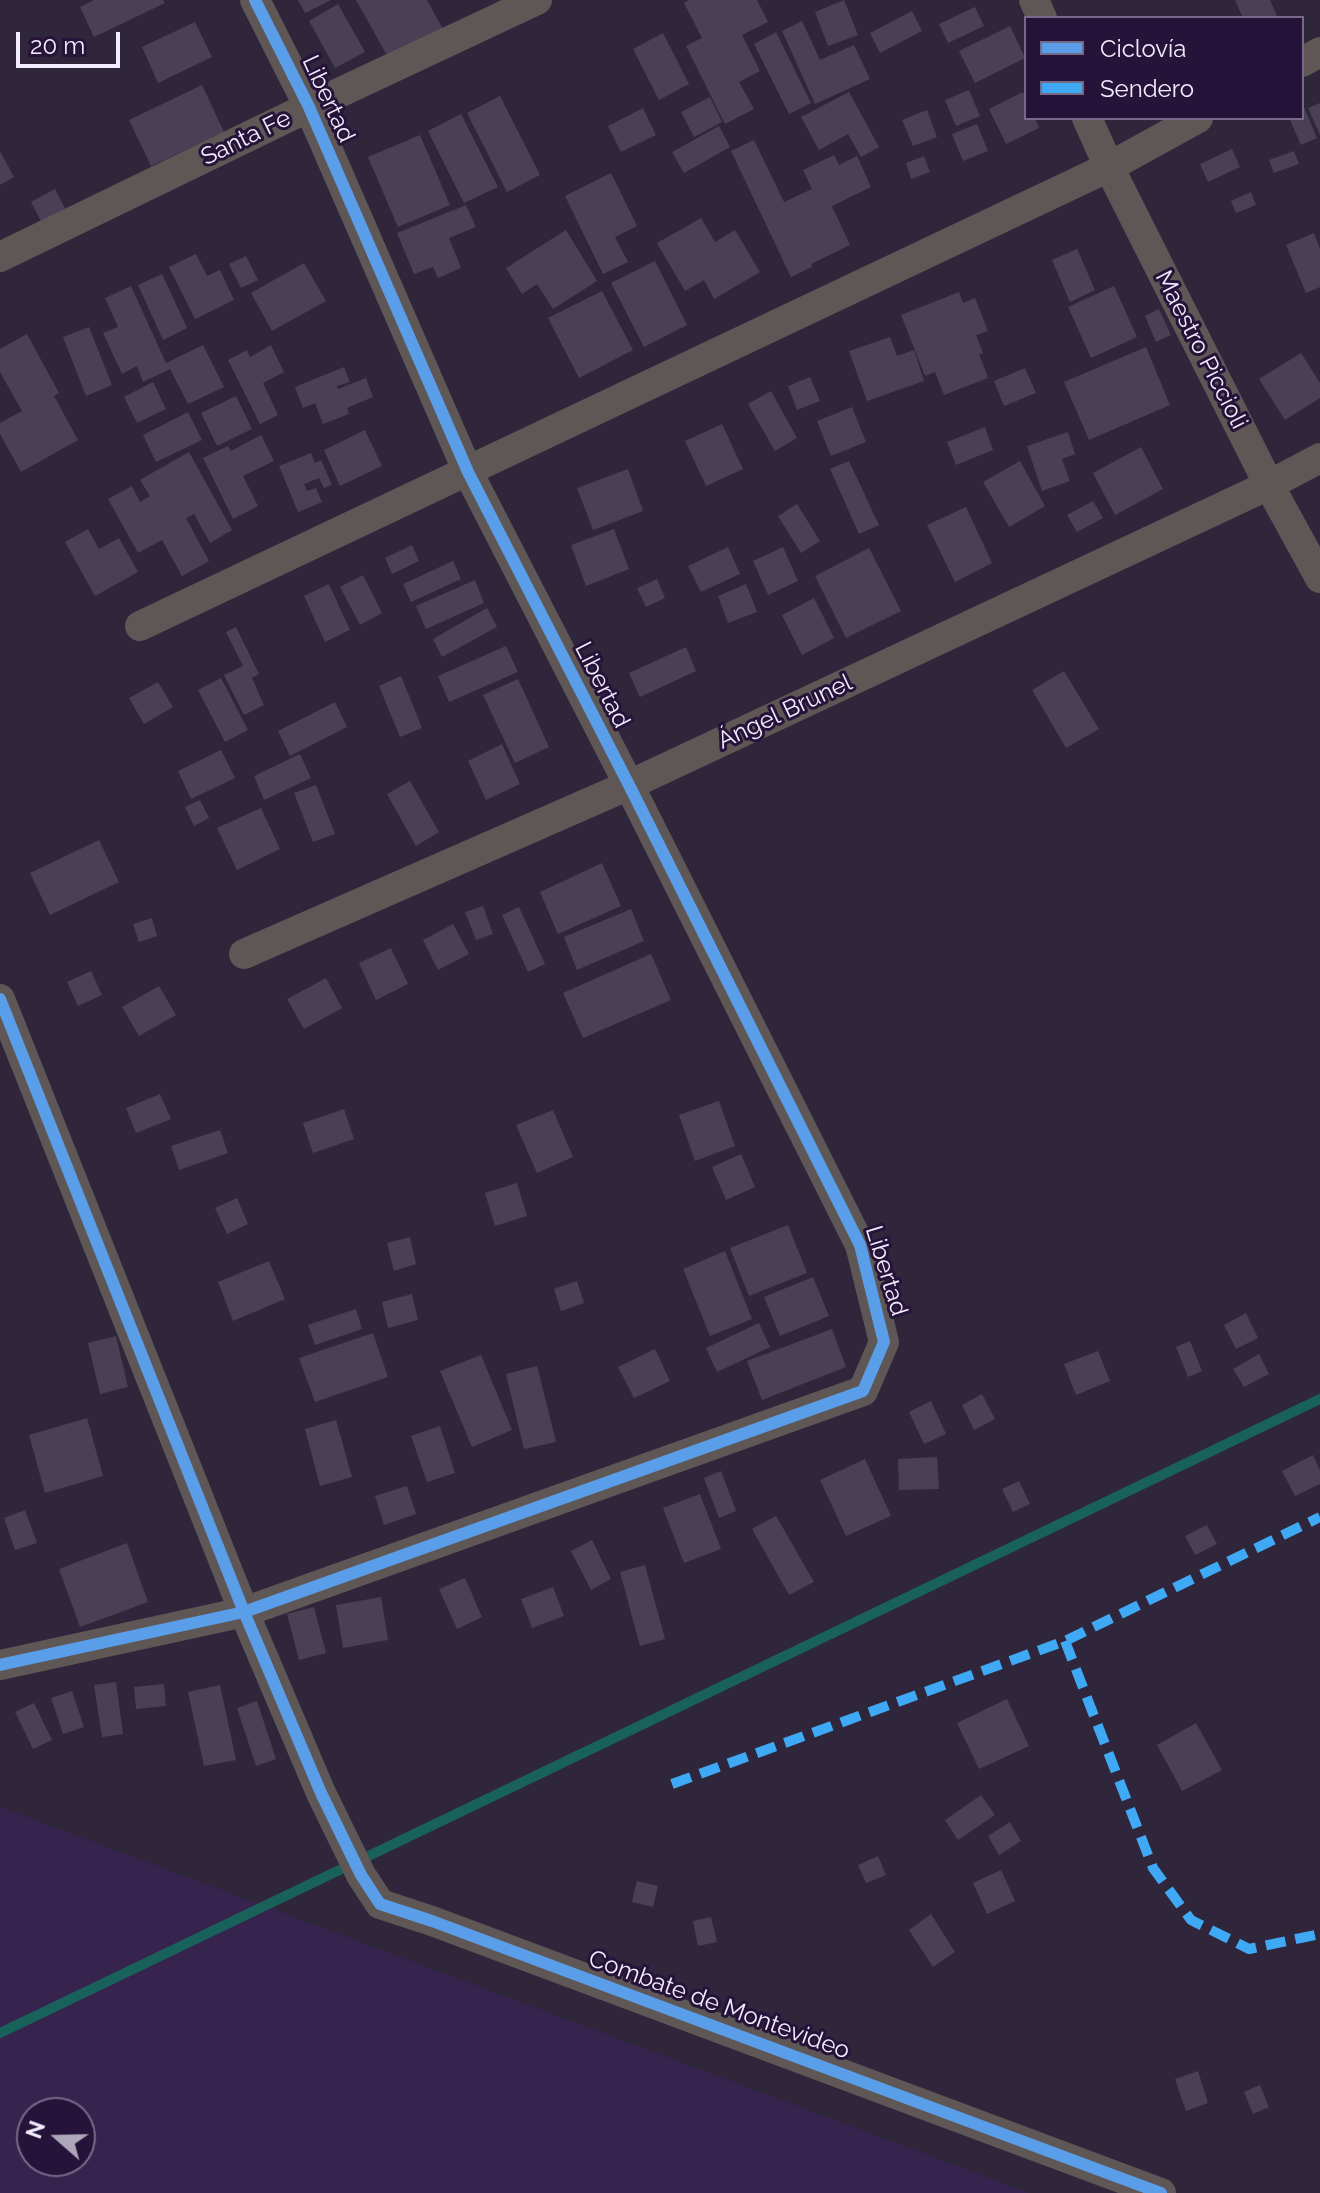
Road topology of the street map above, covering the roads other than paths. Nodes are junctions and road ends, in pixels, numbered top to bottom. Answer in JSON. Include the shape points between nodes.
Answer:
{"nodes":[{"id":1,"x":255,"y":0,"type":"edge"},
{"id":2,"x":537,"y":0,"type":"edge"},
{"id":3,"x":309,"y":107,"type":"junction"},
{"id":4,"x":1088,"y":120,"type":"edge"},
{"id":5,"x":1194,"y":120,"type":"edge"},
{"id":6,"x":1109,"y":167,"type":"junction"},
{"id":7,"x":0,"y":257,"type":"edge"},
{"id":8,"x":1320,"y":458,"type":"edge"},
{"id":9,"x":468,"y":472,"type":"junction"},
{"id":10,"x":1269,"y":485,"type":"junction"},
{"id":11,"x":1320,"y":578,"type":"edge"},
{"id":12,"x":140,"y":626,"type":"dead end"},
{"id":13,"x":629,"y":785,"type":"junction"},
{"id":14,"x":244,"y":954,"type":"dead end"},
{"id":15,"x":0,"y":999,"type":"edge"},
{"id":16,"x":244,"y":1612,"type":"junction"},
{"id":17,"x":2,"y":1665,"type":"edge"},
{"id":18,"x":1161,"y":2193,"type":"edge"}],
"edges":[{"from":1,"to":3,"type":"street","name":"Libertad"},
{"from":2,"to":3,"type":"street","name":"Santa Fe"},
{"from":3,"to":7,"type":"street","name":"Santa Fe"},
{"from":3,"to":9,"type":"street","name":"Libertad"},
{"from":4,"to":6,"type":"street","name":"Maestro Piccioli"},
{"from":5,"to":6,"type":"street"},
{"from":6,"to":9,"type":"street"},
{"from":6,"to":10,"type":"street","name":"Maestro Piccioli"},
{"from":8,"to":10,"type":"street","name":"Ángel Brunel"},
{"from":9,"to":12,"type":"street"},
{"from":9,"to":13,"type":"street","name":"Libertad"},
{"from":10,"to":11,"type":"street","name":"Maestro Piccioli"},
{"from":10,"to":13,"type":"street","name":"Ángel Brunel"},
{"from":13,"to":14,"type":"street","name":"Ángel Brunel"},
{"from":13,"to":16,"type":"street","name":"Libertad","via":[[860,1245],[884,1342],[863,1391]]},
{"from":15,"to":16,"type":"street","name":"Combate de Montevideo"},
{"from":16,"to":17,"type":"street"},
{"from":16,"to":18,"type":"street","name":"Combate de Montevideo","via":[[321,1793],[380,1904]]}]}
